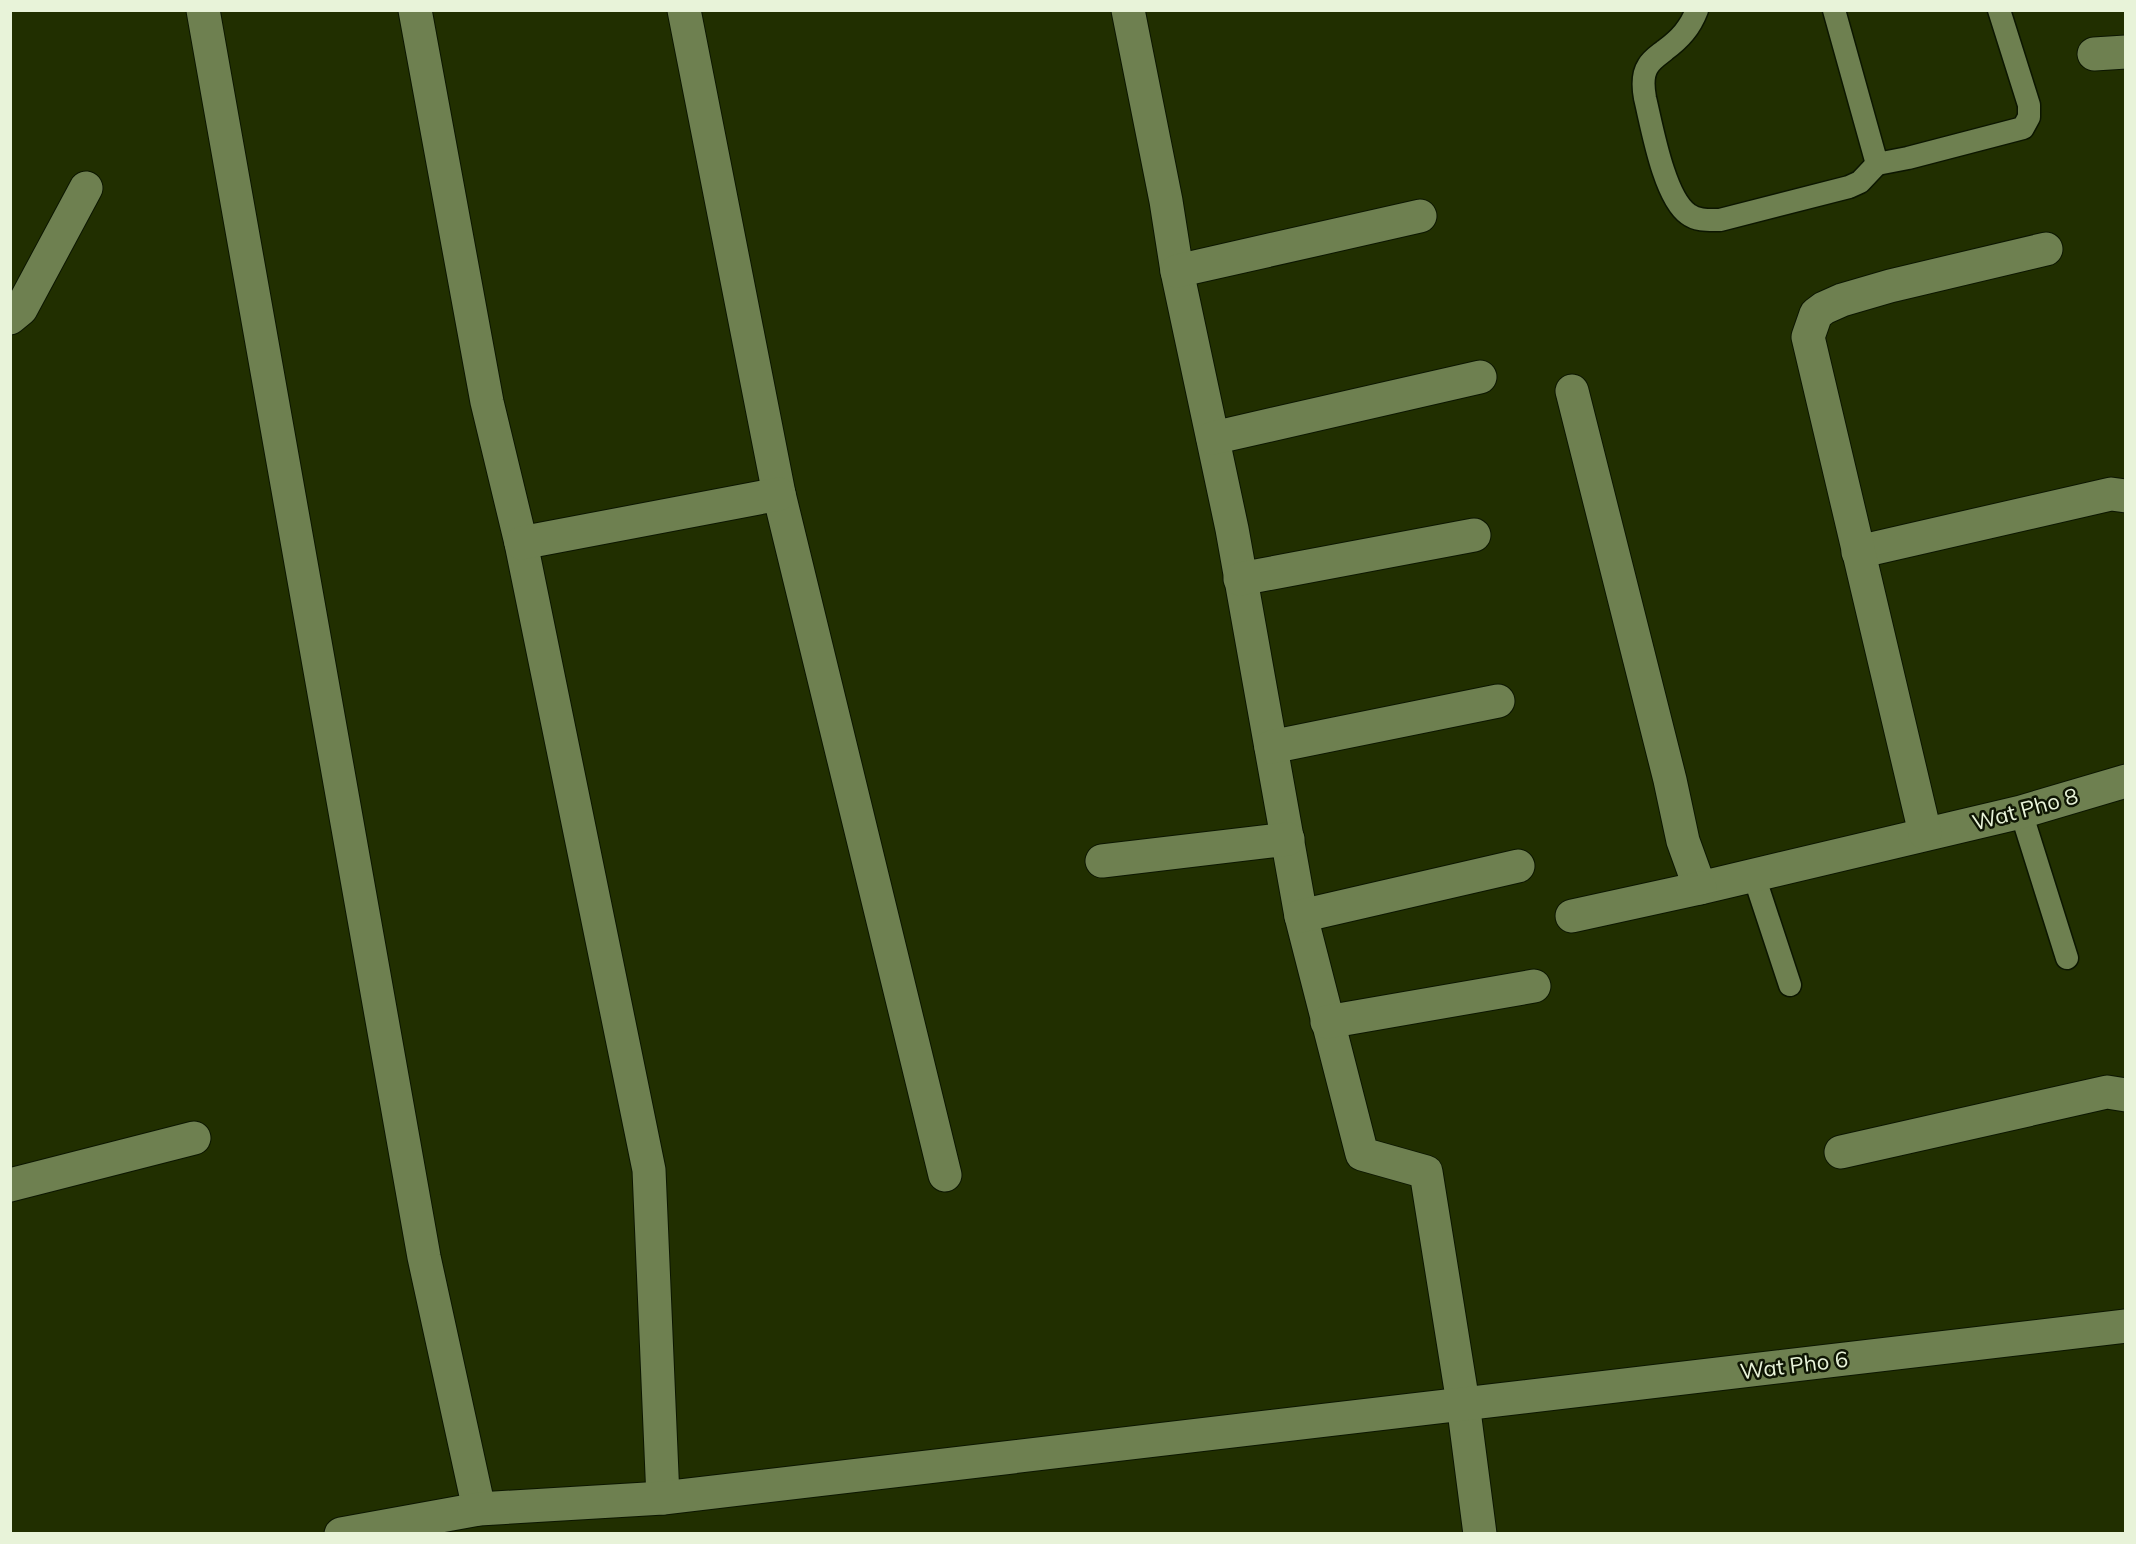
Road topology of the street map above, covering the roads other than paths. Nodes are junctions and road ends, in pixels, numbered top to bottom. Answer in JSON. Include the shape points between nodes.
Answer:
{"nodes":[{"id":1,"x":203,"y":10,"type":"edge"},
{"id":2,"x":415,"y":10,"type":"edge"},
{"id":3,"x":684,"y":10,"type":"edge"},
{"id":4,"x":1128,"y":10,"type":"edge"},
{"id":5,"x":1697,"y":10,"type":"edge"},
{"id":6,"x":1834,"y":10,"type":"edge"},
{"id":7,"x":1999,"y":10,"type":"edge"},
{"id":8,"x":1876,"y":164,"type":"junction"},
{"id":9,"x":86,"y":188,"type":"dead end"},
{"id":10,"x":1420,"y":216,"type":"dead end"},
{"id":11,"x":2046,"y":249,"type":"dead end"},
{"id":12,"x":1178,"y":271,"type":"junction"},
{"id":13,"x":10,"y":318,"type":"edge"},
{"id":14,"x":1480,"y":377,"type":"dead end"},
{"id":15,"x":1572,"y":391,"type":"dead end"},
{"id":16,"x":1213,"y":438,"type":"junction"},
{"id":17,"x":778,"y":494,"type":"junction"},
{"id":18,"x":2126,"y":496,"type":"edge"},
{"id":19,"x":1474,"y":535,"type":"dead end"},
{"id":20,"x":521,"y":543,"type":"junction"},
{"id":21,"x":1858,"y":552,"type":"junction"},
{"id":22,"x":1240,"y":579,"type":"junction"},
{"id":23,"x":1498,"y":700,"type":"dead end"},
{"id":24,"x":1271,"y":747,"type":"junction"},
{"id":25,"x":2126,"y":782,"type":"edge"},
{"id":26,"x":2021,"y":812,"type":"junction"},
{"id":27,"x":1925,"y":833,"type":"junction"},
{"id":28,"x":1288,"y":839,"type":"junction"},
{"id":29,"x":1102,"y":861,"type":"dead end"},
{"id":30,"x":1518,"y":866,"type":"dead end"},
{"id":31,"x":1754,"y":876,"type":"junction"},
{"id":32,"x":1700,"y":888,"type":"junction"},
{"id":33,"x":1301,"y":916,"type":"junction"},
{"id":34,"x":1572,"y":916,"type":"dead end"},
{"id":35,"x":2067,"y":958,"type":"dead end"},
{"id":36,"x":1790,"y":985,"type":"dead end"},
{"id":37,"x":1534,"y":986,"type":"dead end"},
{"id":38,"x":1327,"y":1022,"type":"junction"},
{"id":39,"x":2126,"y":1095,"type":"edge"},
{"id":40,"x":194,"y":1138,"type":"dead end"},
{"id":41,"x":1841,"y":1152,"type":"dead end"},
{"id":42,"x":945,"y":1175,"type":"dead end"},
{"id":43,"x":10,"y":1185,"type":"edge"},
{"id":44,"x":2126,"y":1326,"type":"edge"},
{"id":45,"x":1463,"y":1403,"type":"junction"},
{"id":46,"x":663,"y":1498,"type":"junction"},
{"id":47,"x":479,"y":1509,"type":"junction"},
{"id":48,"x":341,"y":1533,"type":"edge"},
{"id":49,"x":1480,"y":1533,"type":"edge"}],
"edges":[{"from":1,"to":47,"type":"street","via":[[424,1257]]},
{"from":2,"to":20,"type":"street","via":[[488,402]]},
{"from":3,"to":17,"type":"street"},
{"from":4,"to":12,"type":"street"},
{"from":5,"to":8,"type":"lane","via":[[1684,34],[1646,67],[1643,83],[1669,187],[1678,206],[1689,216],[1720,220],[1850,187]]},
{"from":6,"to":8,"type":"lane"},
{"from":7,"to":8,"type":"lane","via":[[2029,105],[2029,117],[2023,128]]},
{"from":9,"to":13,"type":"street","via":[[21,309]]},
{"from":10,"to":12,"type":"street"},
{"from":11,"to":21,"type":"street","via":[[1851,297],[1816,314],[1808,337]]},
{"from":12,"to":16,"type":"street"},
{"from":14,"to":16,"type":"street"},
{"from":15,"to":32,"type":"street","via":[[1683,841]]},
{"from":16,"to":22,"type":"street"},
{"from":17,"to":20,"type":"street"},
{"from":17,"to":42,"type":"street"},
{"from":18,"to":21,"type":"street","via":[[2112,494]]},
{"from":19,"to":22,"type":"street"},
{"from":20,"to":46,"type":"street","via":[[648,1170]]},
{"from":21,"to":27,"type":"street"},
{"from":22,"to":24,"type":"street"},
{"from":23,"to":24,"type":"street"},
{"from":24,"to":28,"type":"street"},
{"from":25,"to":26,"type":"street","name":"Wat Pho 8"},
{"from":26,"to":27,"type":"street","name":"Wat Pho 8"},
{"from":26,"to":35,"type":"lane"},
{"from":27,"to":31,"type":"street","name":"Wat Pho 8"},
{"from":28,"to":29,"type":"street"},
{"from":28,"to":33,"type":"street"},
{"from":30,"to":33,"type":"street"},
{"from":31,"to":32,"type":"street","name":"Wat Pho 8"},
{"from":31,"to":36,"type":"lane"},
{"from":32,"to":34,"type":"street","name":"Wat Pho 8"},
{"from":33,"to":38,"type":"street"},
{"from":37,"to":38,"type":"street"},
{"from":38,"to":45,"type":"street","via":[[1362,1154],[1425,1172]]},
{"from":39,"to":41,"type":"street","via":[[2107,1092]]},
{"from":40,"to":43,"type":"street"},
{"from":44,"to":45,"type":"street","name":"Wat Pho 6"},
{"from":45,"to":46,"type":"street","name":"Wat Pho 6"},
{"from":45,"to":49,"type":"street"},
{"from":46,"to":47,"type":"street","name":"Wat Pho 6"},
{"from":47,"to":48,"type":"street","name":"Wat Pho 6"}]}
